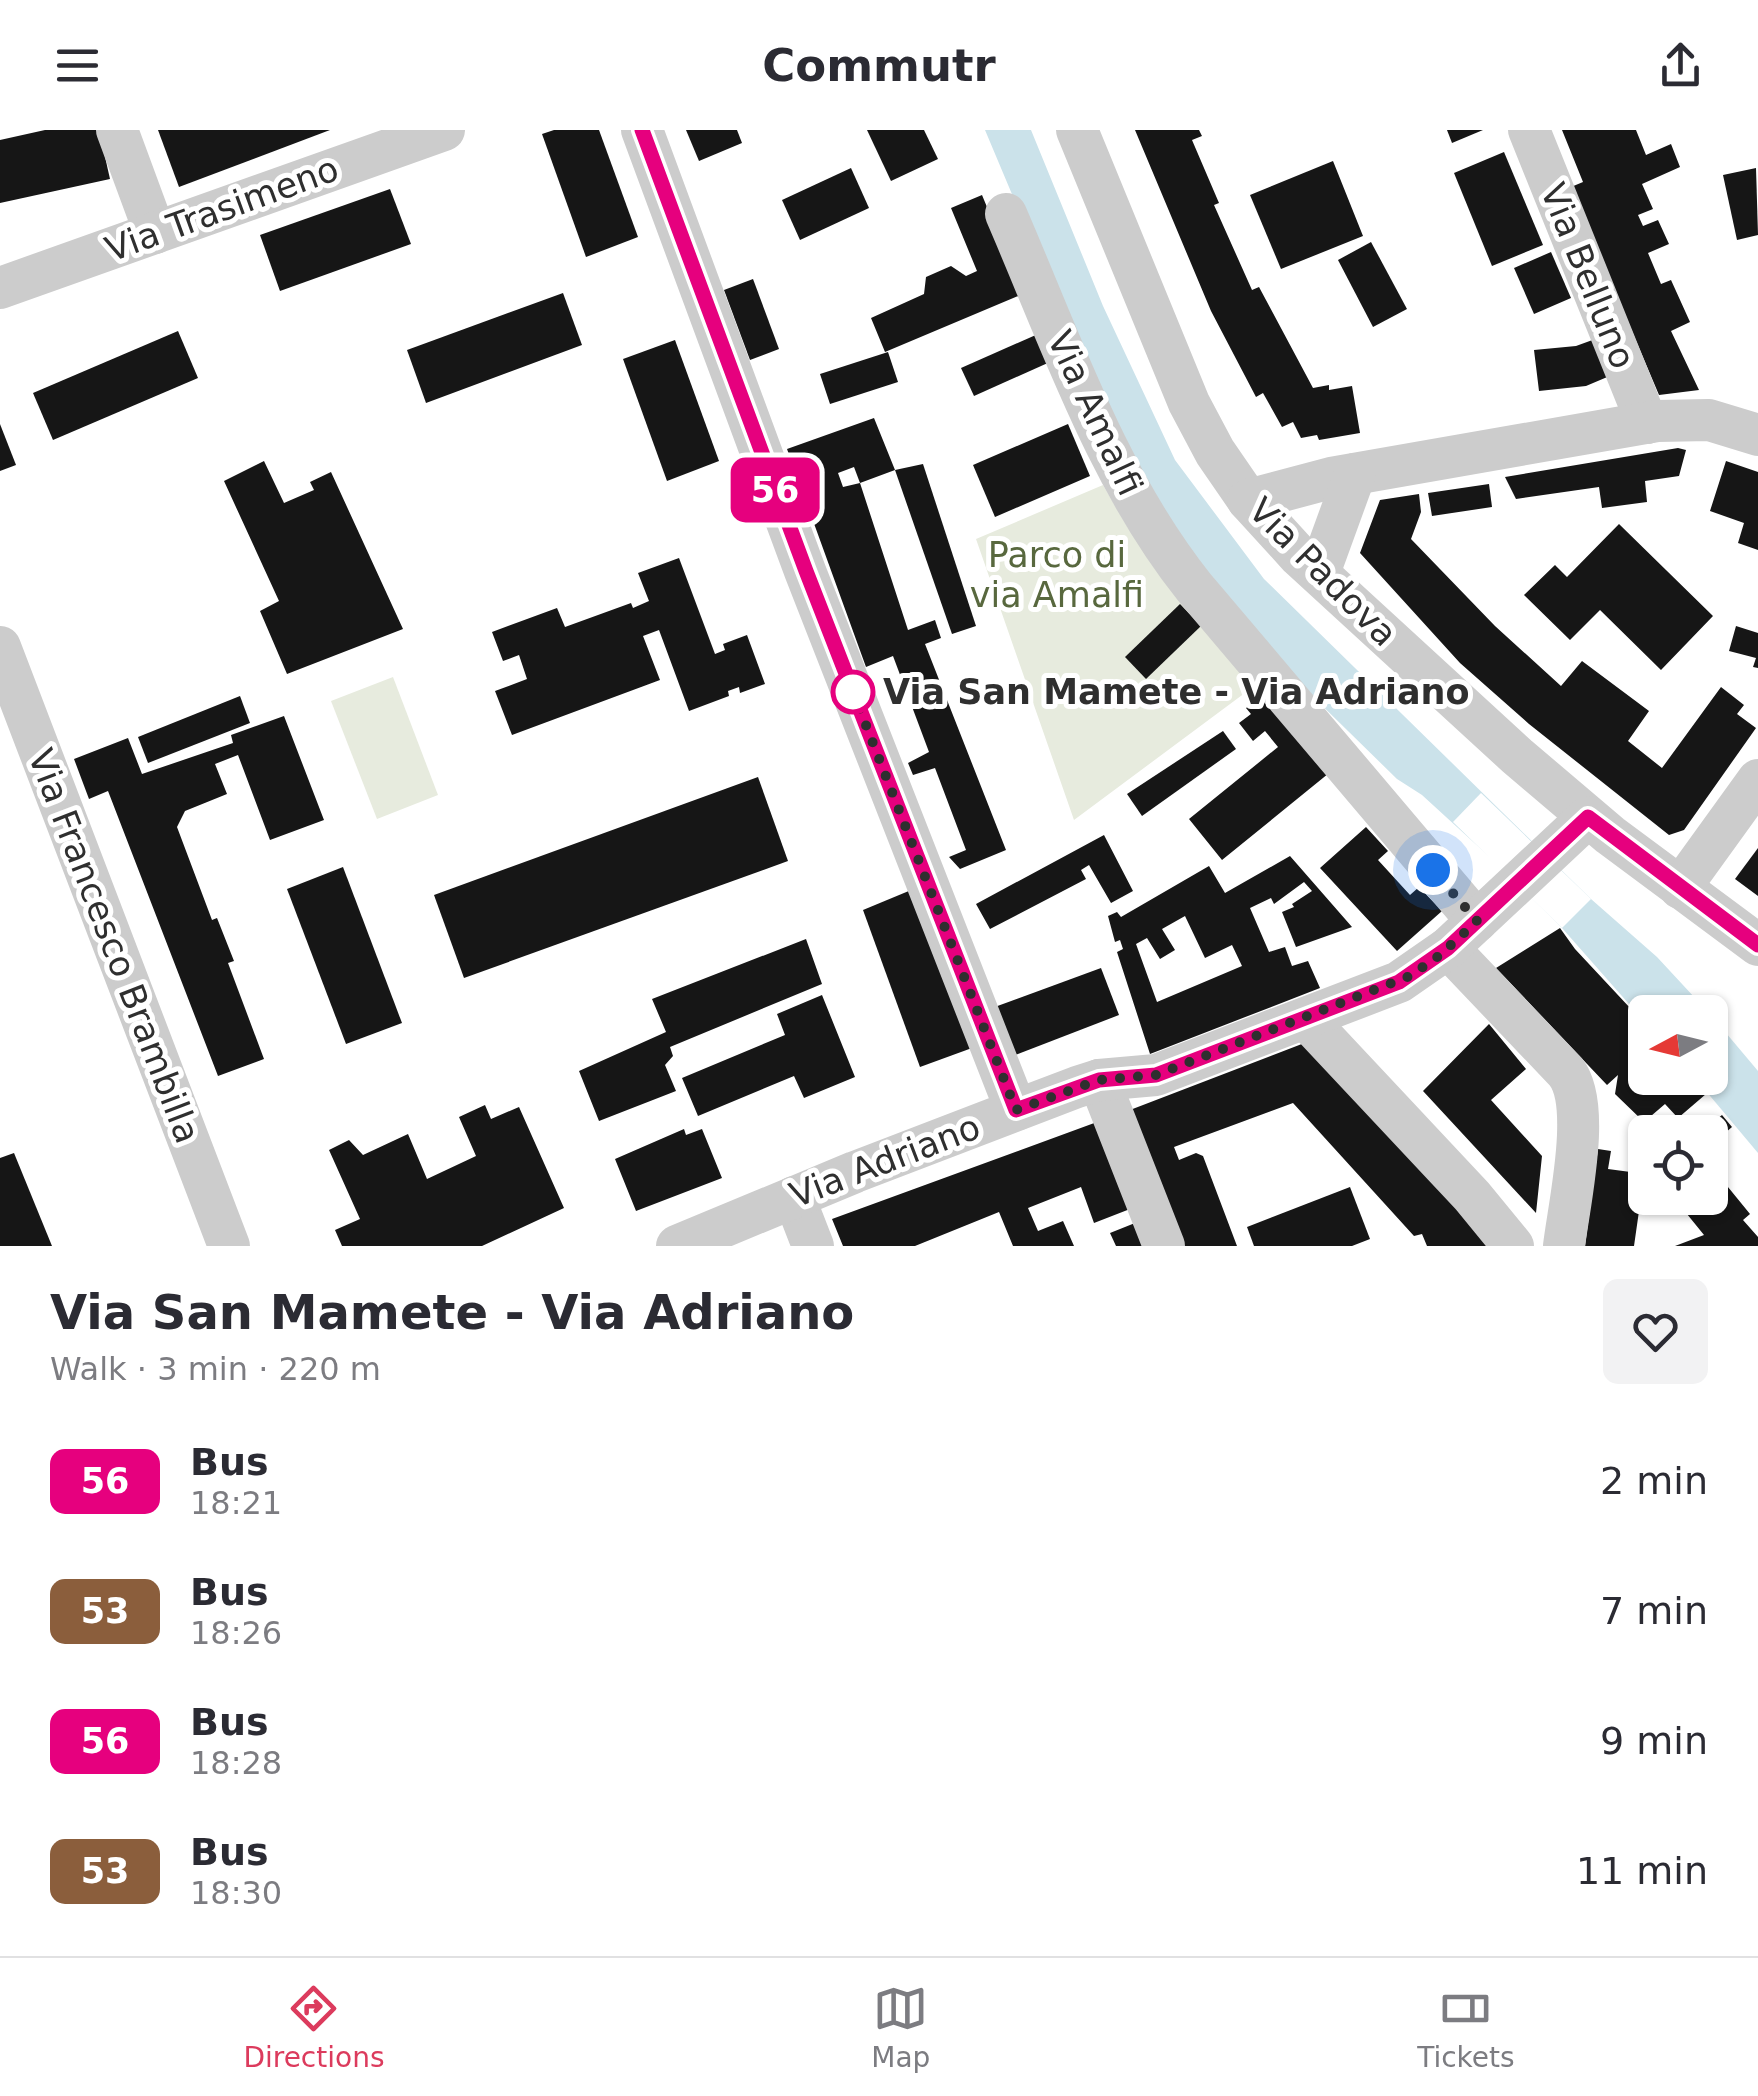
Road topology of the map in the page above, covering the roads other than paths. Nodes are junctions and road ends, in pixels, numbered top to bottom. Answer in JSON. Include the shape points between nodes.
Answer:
{"nodes":[{"id":1,"x":117,"y":130,"type":"edge"},
{"id":2,"x":444,"y":130,"type":"edge"},
{"id":3,"x":642,"y":130,"type":"edge"},
{"id":4,"x":1077,"y":130,"type":"edge"},
{"id":5,"x":1529,"y":130,"type":"edge"},
{"id":6,"x":1006,"y":214,"type":"dead end"},
{"id":7,"x":155,"y":233,"type":"junction"},
{"id":8,"x":0,"y":288,"type":"edge"},
{"id":9,"x":1647,"y":422,"type":"junction"},
{"id":10,"x":1758,"y":435,"type":"edge"},
{"id":11,"x":1355,"y":474,"type":"junction"},
{"id":12,"x":1248,"y":500,"type":"junction"},
{"id":13,"x":1318,"y":573,"type":"junction"},
{"id":14,"x":0,"y":647,"type":"edge"},
{"id":15,"x":1758,"y":780,"type":"edge"},
{"id":16,"x":1588,"y":817,"type":"junction"},
{"id":17,"x":1680,"y":888,"type":"junction"},
{"id":18,"x":1462,"y":935,"type":"junction"},
{"id":19,"x":1758,"y":945,"type":"edge"},
{"id":20,"x":1306,"y":1019,"type":"junction"},
{"id":21,"x":1099,"y":1080,"type":"junction"},
{"id":22,"x":1016,"y":1110,"type":"junction"},
{"id":23,"x":794,"y":1197,"type":"junction"},
{"id":24,"x":229,"y":1246,"type":"edge"},
{"id":25,"x":676,"y":1246,"type":"edge"},
{"id":26,"x":813,"y":1246,"type":"edge"},
{"id":27,"x":1164,"y":1246,"type":"edge"},
{"id":28,"x":1513,"y":1246,"type":"edge"},
{"id":29,"x":1564,"y":1246,"type":"edge"}],
"edges":[{"from":1,"to":7,"type":"street"},
{"from":2,"to":7,"type":"street","name":"Via Trasimeno"},
{"from":3,"to":22,"type":"street"},
{"from":4,"to":12,"type":"street","name":"Via Padova","via":[[1189,403]]},
{"from":5,"to":9,"type":"street","name":"Via Belluno"},
{"from":6,"to":18,"type":"street","name":"Via Amalfi","via":[[1141,514]]},
{"from":7,"to":8,"type":"street","name":"Via Trasimeno"},
{"from":9,"to":10,"type":"street","via":[[1696,418]]},
{"from":9,"to":11,"type":"street"},
{"from":11,"to":12,"type":"street"},
{"from":11,"to":13,"type":"street"},
{"from":12,"to":13,"type":"street","name":"Via Padova"},
{"from":13,"to":16,"type":"street","name":"Via Padova"},
{"from":14,"to":24,"type":"street","name":"Via Francesco Brambilla"},
{"from":15,"to":17,"type":"street"},
{"from":16,"to":17,"type":"street","name":"Via Padova"},
{"from":16,"to":18,"type":"street","name":"Via Adriano"},
{"from":17,"to":19,"type":"street","name":"Via Padova"},
{"from":18,"to":20,"type":"street","name":"Via Adriano","via":[[1399,982]]},
{"from":18,"to":29,"type":"street","name":"Via Amalfi","via":[[1575,1086],[1578,1123]]},
{"from":20,"to":21,"type":"street","name":"Via Adriano","via":[[1156,1075]]},
{"from":20,"to":28,"type":"street"},
{"from":21,"to":22,"type":"street","name":"Via Adriano"},
{"from":21,"to":27,"type":"street"},
{"from":22,"to":23,"type":"street","name":"Via Adriano"},
{"from":23,"to":25,"type":"street","name":"Via Adriano"},
{"from":23,"to":26,"type":"street"}]}
